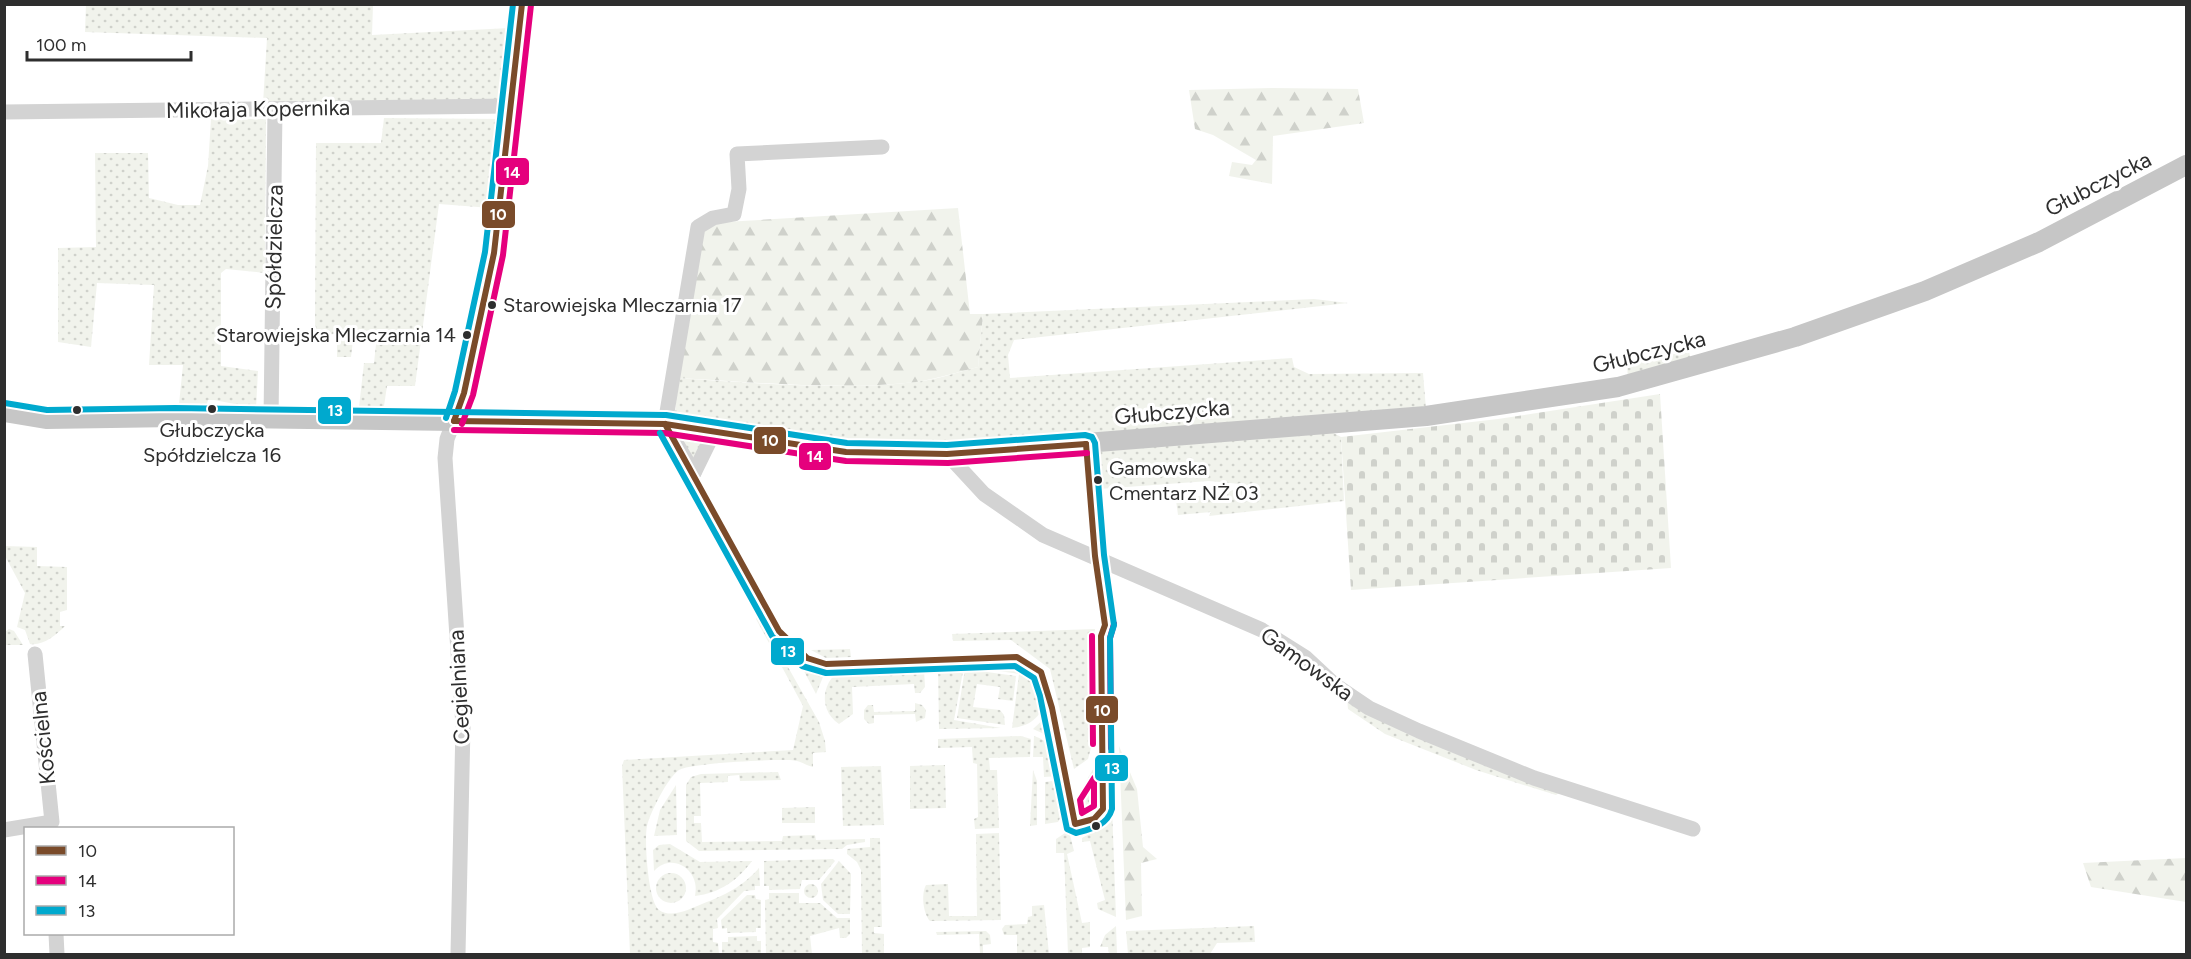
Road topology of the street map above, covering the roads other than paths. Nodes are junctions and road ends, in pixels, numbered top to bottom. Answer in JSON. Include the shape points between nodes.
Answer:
{"nodes":[{"id":1,"x":522,"y":4,"type":"edge"},
{"id":2,"x":512,"y":106,"type":"junction"},
{"id":3,"x":275,"y":109,"type":"junction"},
{"id":4,"x":4,"y":112,"type":"edge"},
{"id":5,"x":882,"y":147,"type":"dead end"},
{"id":6,"x":2187,"y":165,"type":"edge"},
{"id":7,"x":4,"y":412,"type":"edge"},
{"id":8,"x":46,"y":419,"type":"junction"},
{"id":9,"x":271,"y":420,"type":"junction"},
{"id":10,"x":454,"y":421,"type":"junction"},
{"id":11,"x":665,"y":424,"type":"junction"},
{"id":12,"x":4,"y":426,"type":"edge"},
{"id":13,"x":716,"y":430,"type":"junction"},
{"id":14,"x":947,"y":454,"type":"junction"},
{"id":15,"x":35,"y":654,"type":"dead end"},
{"id":16,"x":52,"y":825,"type":"edge"},
{"id":17,"x":33,"y":827,"type":"edge"},
{"id":18,"x":24,"y":828,"type":"edge"},
{"id":19,"x":1693,"y":829,"type":"dead end"},
{"id":20,"x":4,"y":830,"type":"edge"},
{"id":21,"x":56,"y":935,"type":"edge"},
{"id":22,"x":57,"y":954,"type":"edge"},
{"id":23,"x":458,"y":954,"type":"edge"}],
"edges":[{"from":1,"to":2,"type":"main road"},
{"from":2,"to":3,"type":"street","name":"Mikołaja Kopernika"},
{"from":2,"to":10,"type":"main road","via":[[491,271],[464,393]]},
{"from":3,"to":4,"type":"street","name":"Mikołaja Kopernika"},
{"from":3,"to":9,"type":"street","name":"Spółdzielcza"},
{"from":5,"to":11,"type":"street","via":[[737,154],[739,189],[734,214],[712,218],[698,227]]},
{"from":6,"to":14,"type":"main road","name":"Głubczycka","via":[[2039,242],[1925,291],[1795,337],[1618,387],[1426,416]]},
{"from":7,"to":8,"type":"main road","name":"Głubczycka"},
{"from":8,"to":9,"type":"main road","name":"Głubczycka"},
{"from":8,"to":12,"type":"main road","name":"Głubczycka"},
{"from":9,"to":10,"type":"main road","name":"Głubczycka"},
{"from":10,"to":11,"type":"main road","name":"Głubczycka"},
{"from":10,"to":23,"type":"street","name":"Cegielniana","via":[[445,458],[463,726]]},
{"from":11,"to":13,"type":"main road","name":"Głubczycka"},
{"from":11,"to":13,"type":"street","via":[[694,473]]},
{"from":13,"to":14,"type":"main road","name":"Głubczycka","via":[[846,452]]},
{"from":14,"to":19,"type":"street","name":"Gamowska","via":[[984,494],[1042,535],[1262,630],[1305,657],[1335,685],[1369,708],[1534,778]]},
{"from":15,"to":16,"type":"street","name":"Kościelna"},
{"from":16,"to":17,"type":"street","name":"Kościelna"},
{"from":18,"to":20,"type":"street","name":"Kościelna"},
{"from":21,"to":22,"type":"street"}]}
